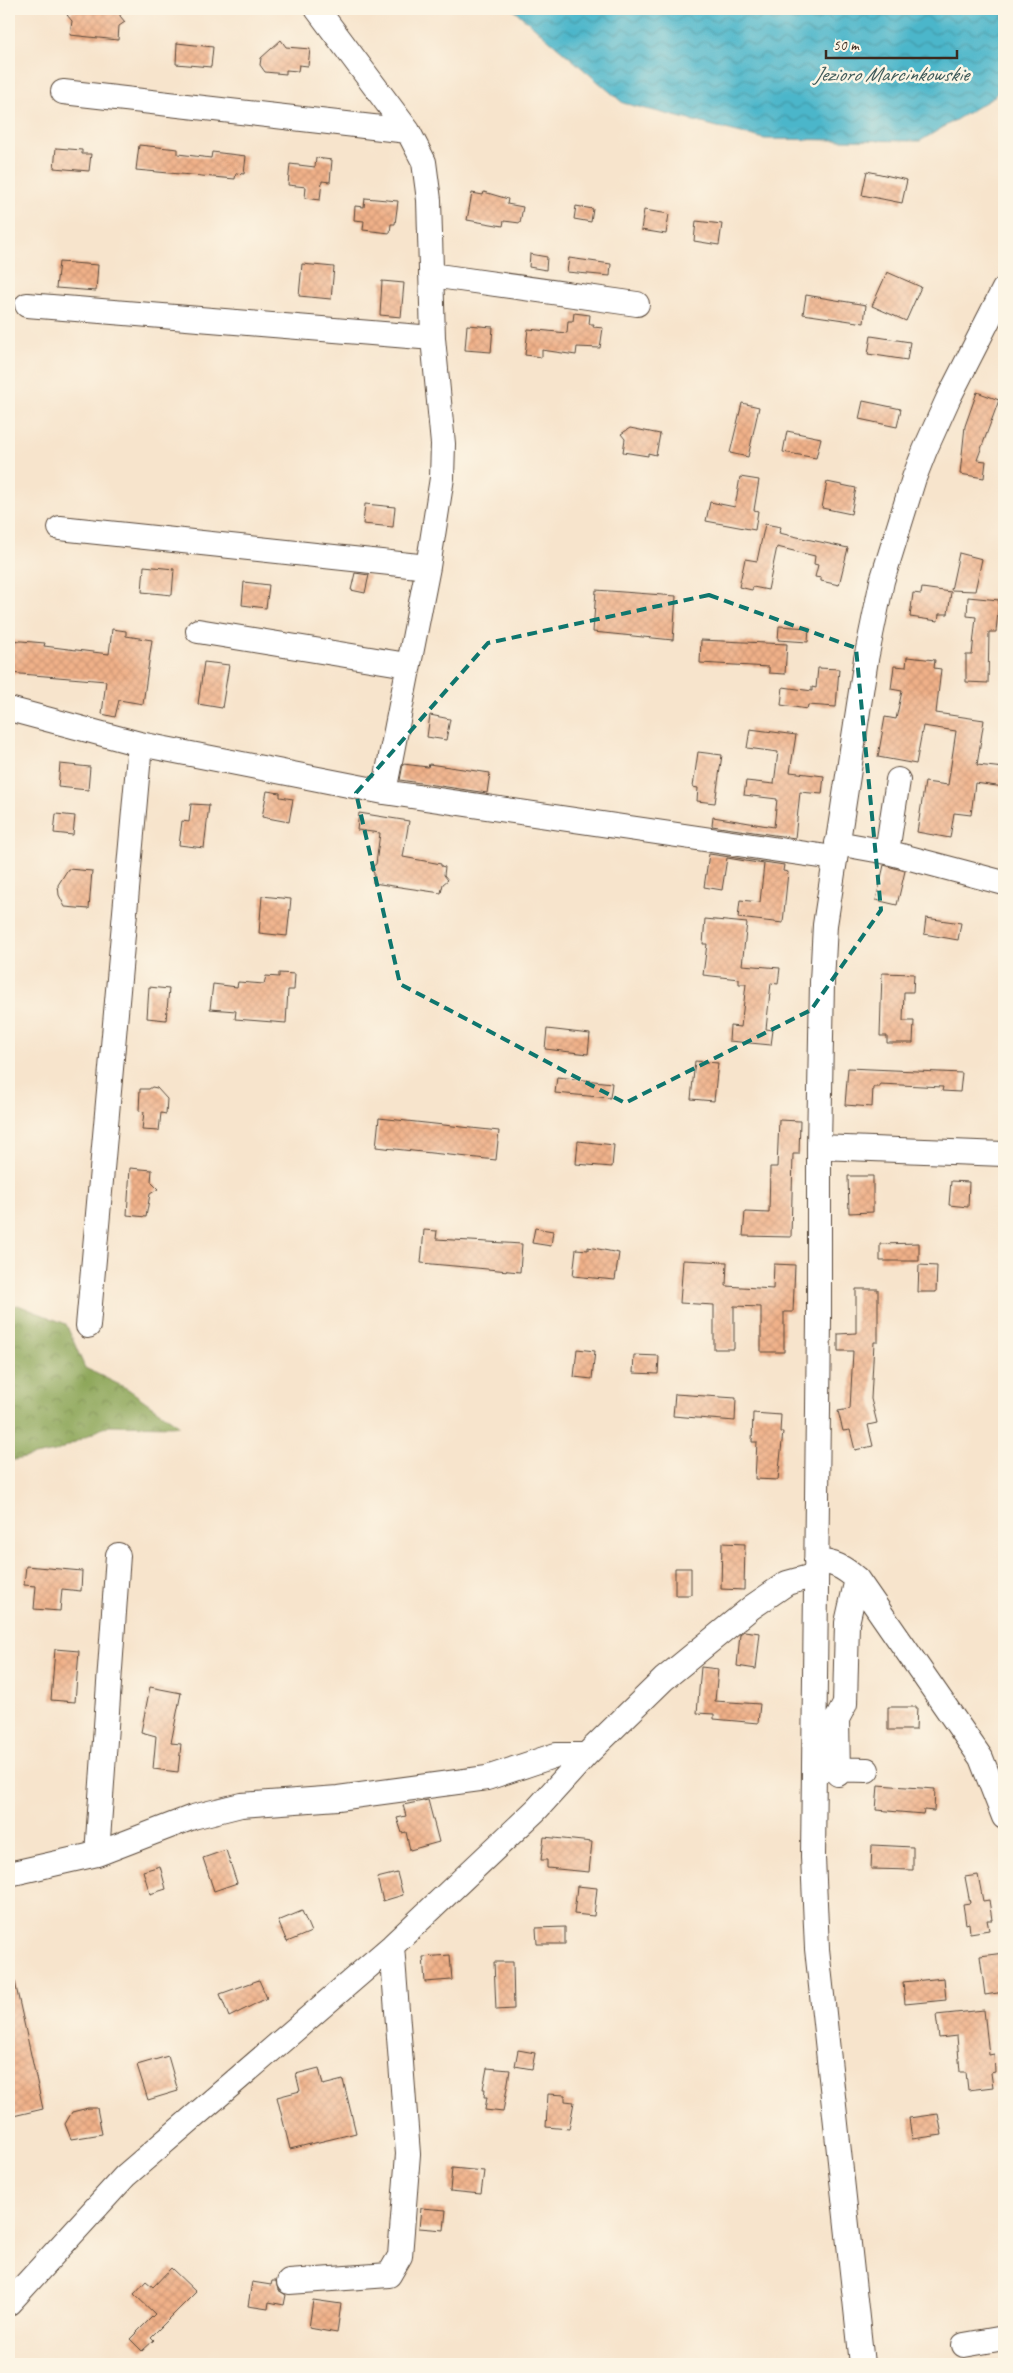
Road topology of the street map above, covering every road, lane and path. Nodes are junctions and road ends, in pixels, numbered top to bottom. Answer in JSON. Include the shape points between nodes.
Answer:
{"nodes":[{"id":1,"x":316,"y":9,"type":"edge"},
{"id":2,"x":63,"y":92,"type":"dead end"},
{"id":3,"x":408,"y":131,"type":"junction"},
{"id":4,"x":431,"y":275,"type":"junction"},
{"id":5,"x":1004,"y":289,"type":"edge"},
{"id":6,"x":637,"y":304,"type":"dead end"},
{"id":7,"x":27,"y":305,"type":"dead end"},
{"id":8,"x":434,"y":338,"type":"junction"},
{"id":9,"x":60,"y":528,"type":"dead end"},
{"id":10,"x":428,"y":567,"type":"junction"},
{"id":11,"x":198,"y":631,"type":"dead end"},
{"id":12,"x":408,"y":665,"type":"junction"},
{"id":13,"x":9,"y":709,"type":"edge"},
{"id":14,"x":140,"y":744,"type":"junction"},
{"id":15,"x":898,"y":780,"type":"dead end"},
{"id":16,"x":384,"y":792,"type":"junction"},
{"id":17,"x":836,"y":851,"type":"junction"},
{"id":18,"x":887,"y":852,"type":"junction"},
{"id":19,"x":1004,"y":883,"type":"edge"},
{"id":20,"x":819,"y":1147,"type":"junction"},
{"id":21,"x":1004,"y":1154,"type":"edge"},
{"id":22,"x":88,"y":1326,"type":"dead end"},
{"id":23,"x":118,"y":1555,"type":"dead end"},
{"id":24,"x":816,"y":1568,"type":"junction"},
{"id":25,"x":857,"y":1579,"type":"junction"},
{"id":26,"x":586,"y":1756,"type":"junction"},
{"id":27,"x":813,"y":1769,"type":"junction"},
{"id":28,"x":867,"y":1770,"type":"dead end"},
{"id":29,"x":838,"y":1772,"type":"junction"},
{"id":30,"x":1004,"y":1817,"type":"edge"},
{"id":31,"x":97,"y":1854,"type":"junction"},
{"id":32,"x":9,"y":1874,"type":"edge"},
{"id":33,"x":392,"y":1946,"type":"junction"},
{"id":34,"x":289,"y":2282,"type":"dead end"},
{"id":35,"x":9,"y":2303,"type":"edge"},
{"id":36,"x":1004,"y":2338,"type":"edge"},
{"id":37,"x":964,"y":2345,"type":"dead end"},
{"id":38,"x":862,"y":2364,"type":"edge"}],
"edges":[{"from":1,"to":3,"type":"street"},
{"from":2,"to":3,"type":"street"},
{"from":3,"to":4,"type":"street","via":[[424,162],[429,200]]},
{"from":4,"to":6,"type":"street"},
{"from":4,"to":8,"type":"street"},
{"from":5,"to":17,"type":"street","via":[[936,427],[914,478],[892,544],[871,627]]},
{"from":7,"to":8,"type":"street"},
{"from":8,"to":10,"type":"street","via":[[444,444]]},
{"from":9,"to":10,"type":"street"},
{"from":10,"to":12,"type":"street"},
{"from":11,"to":12,"type":"street"},
{"from":12,"to":16,"type":"street"},
{"from":13,"to":14,"type":"street"},
{"from":14,"to":16,"type":"street"},
{"from":14,"to":22,"type":"street"},
{"from":15,"to":18,"type":"street"},
{"from":16,"to":17,"type":"street"},
{"from":17,"to":18,"type":"street"},
{"from":17,"to":20,"type":"street","via":[[822,982]]},
{"from":18,"to":19,"type":"street"},
{"from":20,"to":21,"type":"street"},
{"from":20,"to":24,"type":"street"},
{"from":23,"to":31,"type":"street"},
{"from":24,"to":25,"type":"street","via":[[831,1562],[842,1566]]},
{"from":24,"to":26,"type":"street","via":[[787,1583],[752,1608],[664,1679]]},
{"from":24,"to":27,"type":"street"},
{"from":25,"to":29,"type":"street","via":[[847,1623],[844,1704],[838,1719]]},
{"from":25,"to":30,"type":"street","via":[[981,1758]]},
{"from":26,"to":31,"type":"street","via":[[556,1755],[487,1778],[338,1798],[241,1805],[193,1817]]},
{"from":26,"to":33,"type":"street","via":[[537,1809]]},
{"from":27,"to":29,"type":"street"},
{"from":27,"to":38,"type":"street","via":[[812,1857],[817,1949]]},
{"from":28,"to":29,"type":"street"},
{"from":31,"to":32,"type":"street"},
{"from":33,"to":34,"type":"street","via":[[408,2154],[400,2256],[388,2275]]},
{"from":33,"to":35,"type":"street","via":[[125,2176]]},
{"from":36,"to":37,"type":"street"}]}
